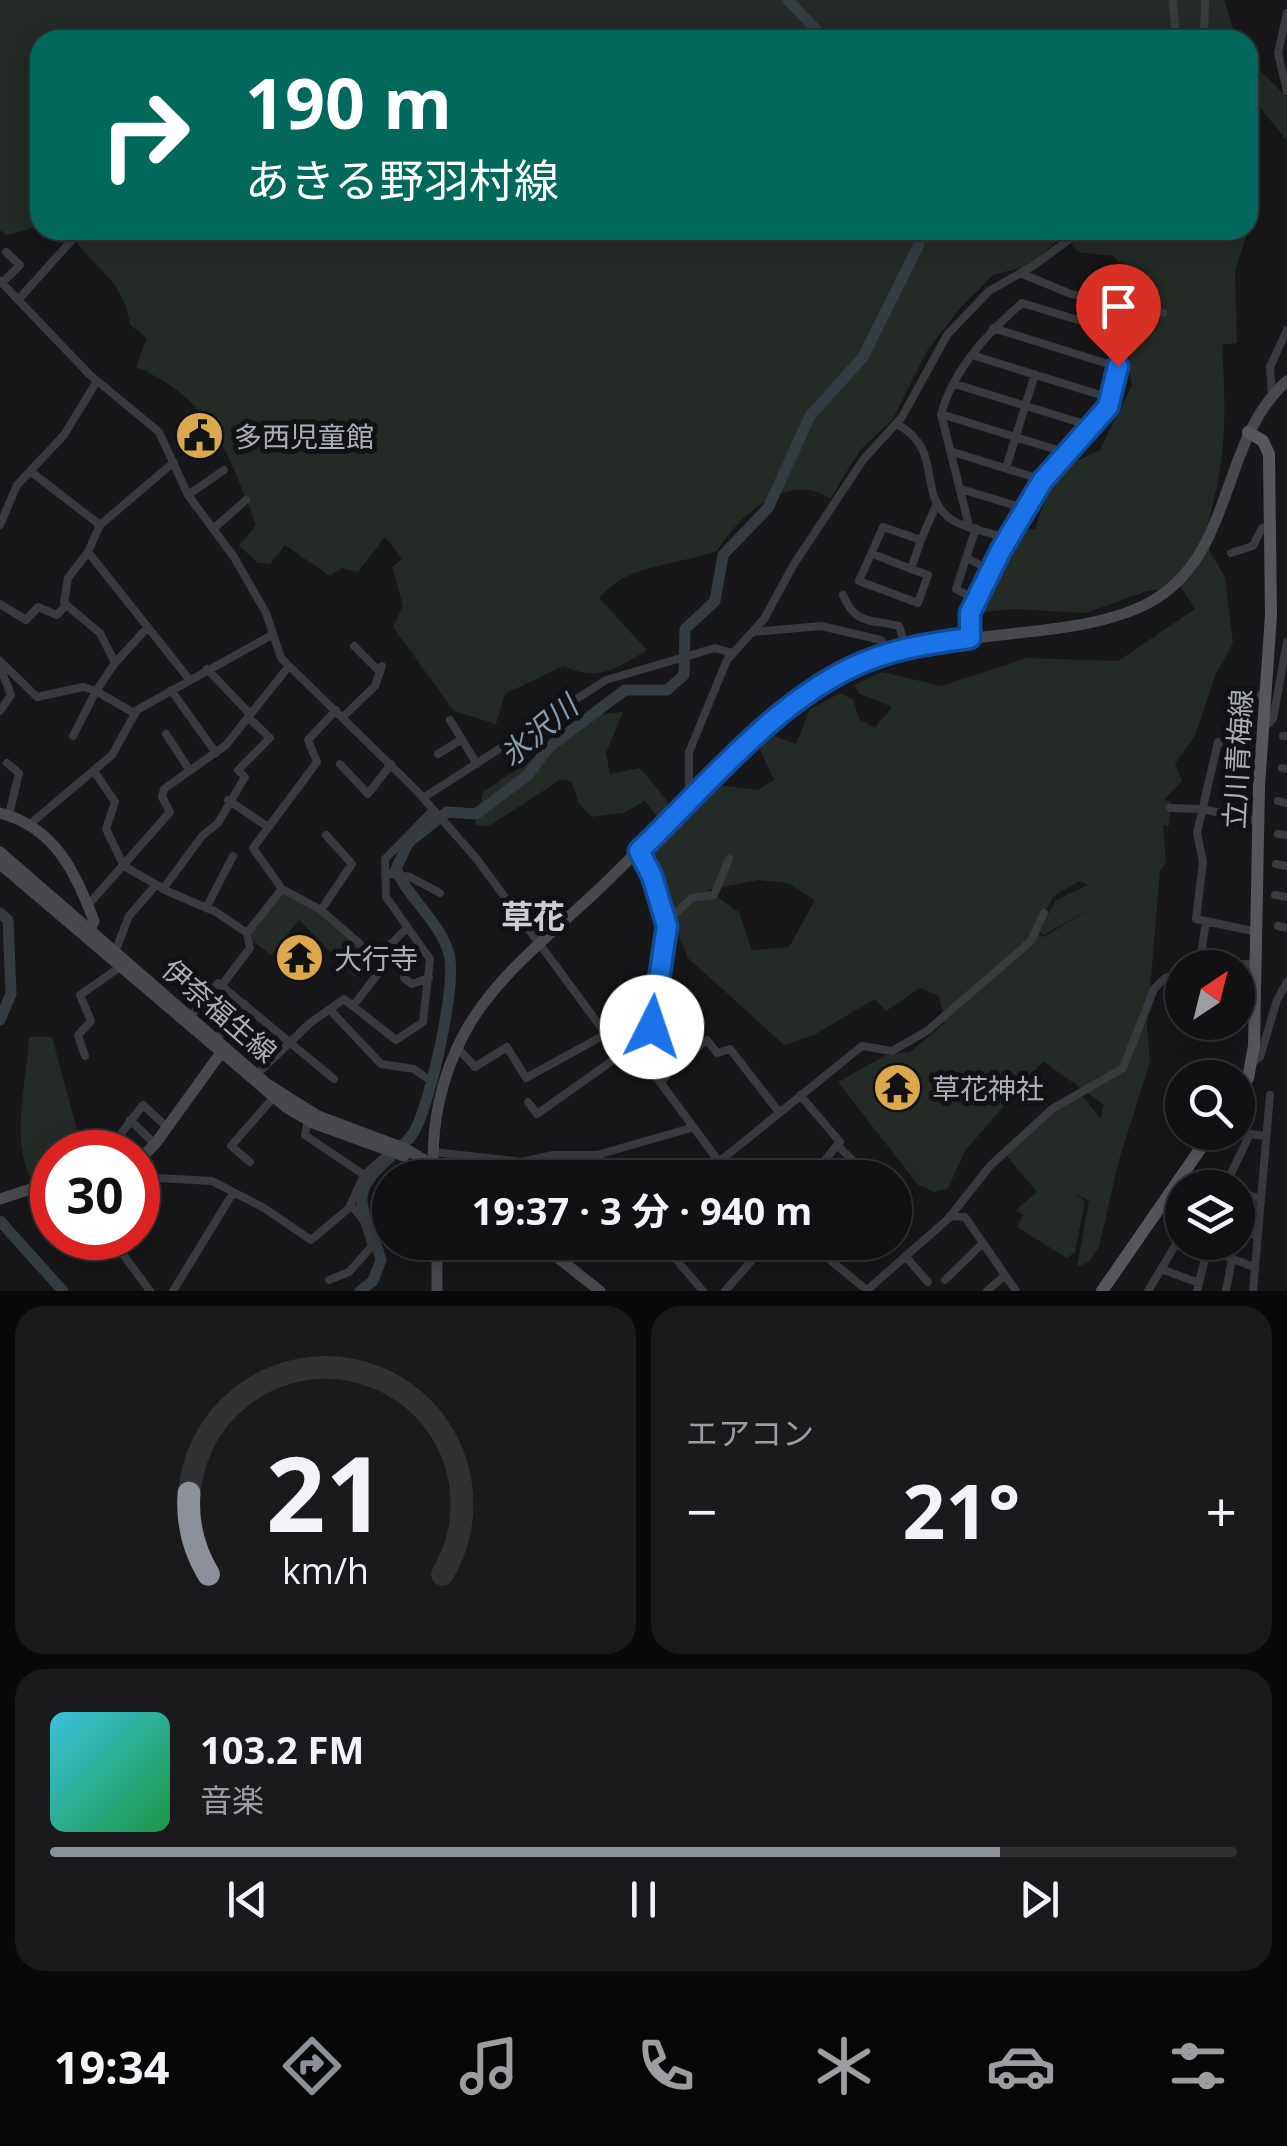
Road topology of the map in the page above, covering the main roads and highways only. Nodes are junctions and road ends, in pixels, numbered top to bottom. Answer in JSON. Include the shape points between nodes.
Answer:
{"nodes":[{"id":1,"x":1280,"y":388,"type":"edge"},
{"id":2,"x":1248,"y":432,"type":"junction"},
{"id":3,"x":5,"y":814,"type":"edge"},
{"id":4,"x":0,"y":852,"type":"edge"},
{"id":5,"x":0,"y":864,"type":"edge"},
{"id":6,"x":88,"y":934,"type":"junction"},
{"id":7,"x":220,"y":1047,"type":"junction"},
{"id":8,"x":1252,"y":1060,"type":"edge"},
{"id":9,"x":160,"y":1139,"type":"edge"},
{"id":10,"x":398,"y":1150,"type":"junction"},
{"id":11,"x":1200,"y":1150,"type":"edge"},
{"id":12,"x":434,"y":1158,"type":"joint"},
{"id":13,"x":30,"y":1189,"type":"edge"},
{"id":14,"x":0,"y":1199,"type":"edge"},
{"id":15,"x":437,"y":1260,"type":"edge"},
{"id":16,"x":561,"y":1260,"type":"edge"},
{"id":17,"x":437,"y":1291,"type":"edge"},
{"id":18,"x":600,"y":1291,"type":"edge"},
{"id":19,"x":1102,"y":1291,"type":"edge"}],
"edges":[{"from":1,"to":2,"type":"main road"},
{"from":2,"to":8,"type":"main road","name":"立川青梅線","via":[[1270,454],[1271,615]]},
{"from":2,"to":12,"type":"main road","via":[[1207,544],[1168,591],[1115,616],[906,648],[840,673],[799,700],[490,996],[458,1048],[441,1093]]},
{"from":3,"to":6,"type":"main road","via":[[30,824],[59,850],[94,921]]},
{"from":4,"to":6,"type":"main road","name":"伊奈福生線"},
{"from":5,"to":6,"type":"main road","name":"伊奈福生線"},
{"from":6,"to":7,"type":"main road","name":"伊奈福生線"},
{"from":6,"to":7,"type":"main road","name":"伊奈福生線","via":[[120,968]]},
{"from":7,"to":9,"type":"main road"},
{"from":7,"to":10,"type":"main road","name":"伊奈福生線","via":[[318,1116]]},
{"from":7,"to":10,"type":"main road","name":"伊奈福生線","via":[[273,1098],[308,1120]]},
{"from":10,"to":12,"type":"main road","name":"伊奈福生線"},
{"from":11,"to":19,"type":"main road"},
{"from":13,"to":14,"type":"main road"},
{"from":15,"to":17,"type":"main road"},
{"from":16,"to":18,"type":"main road"}]}
